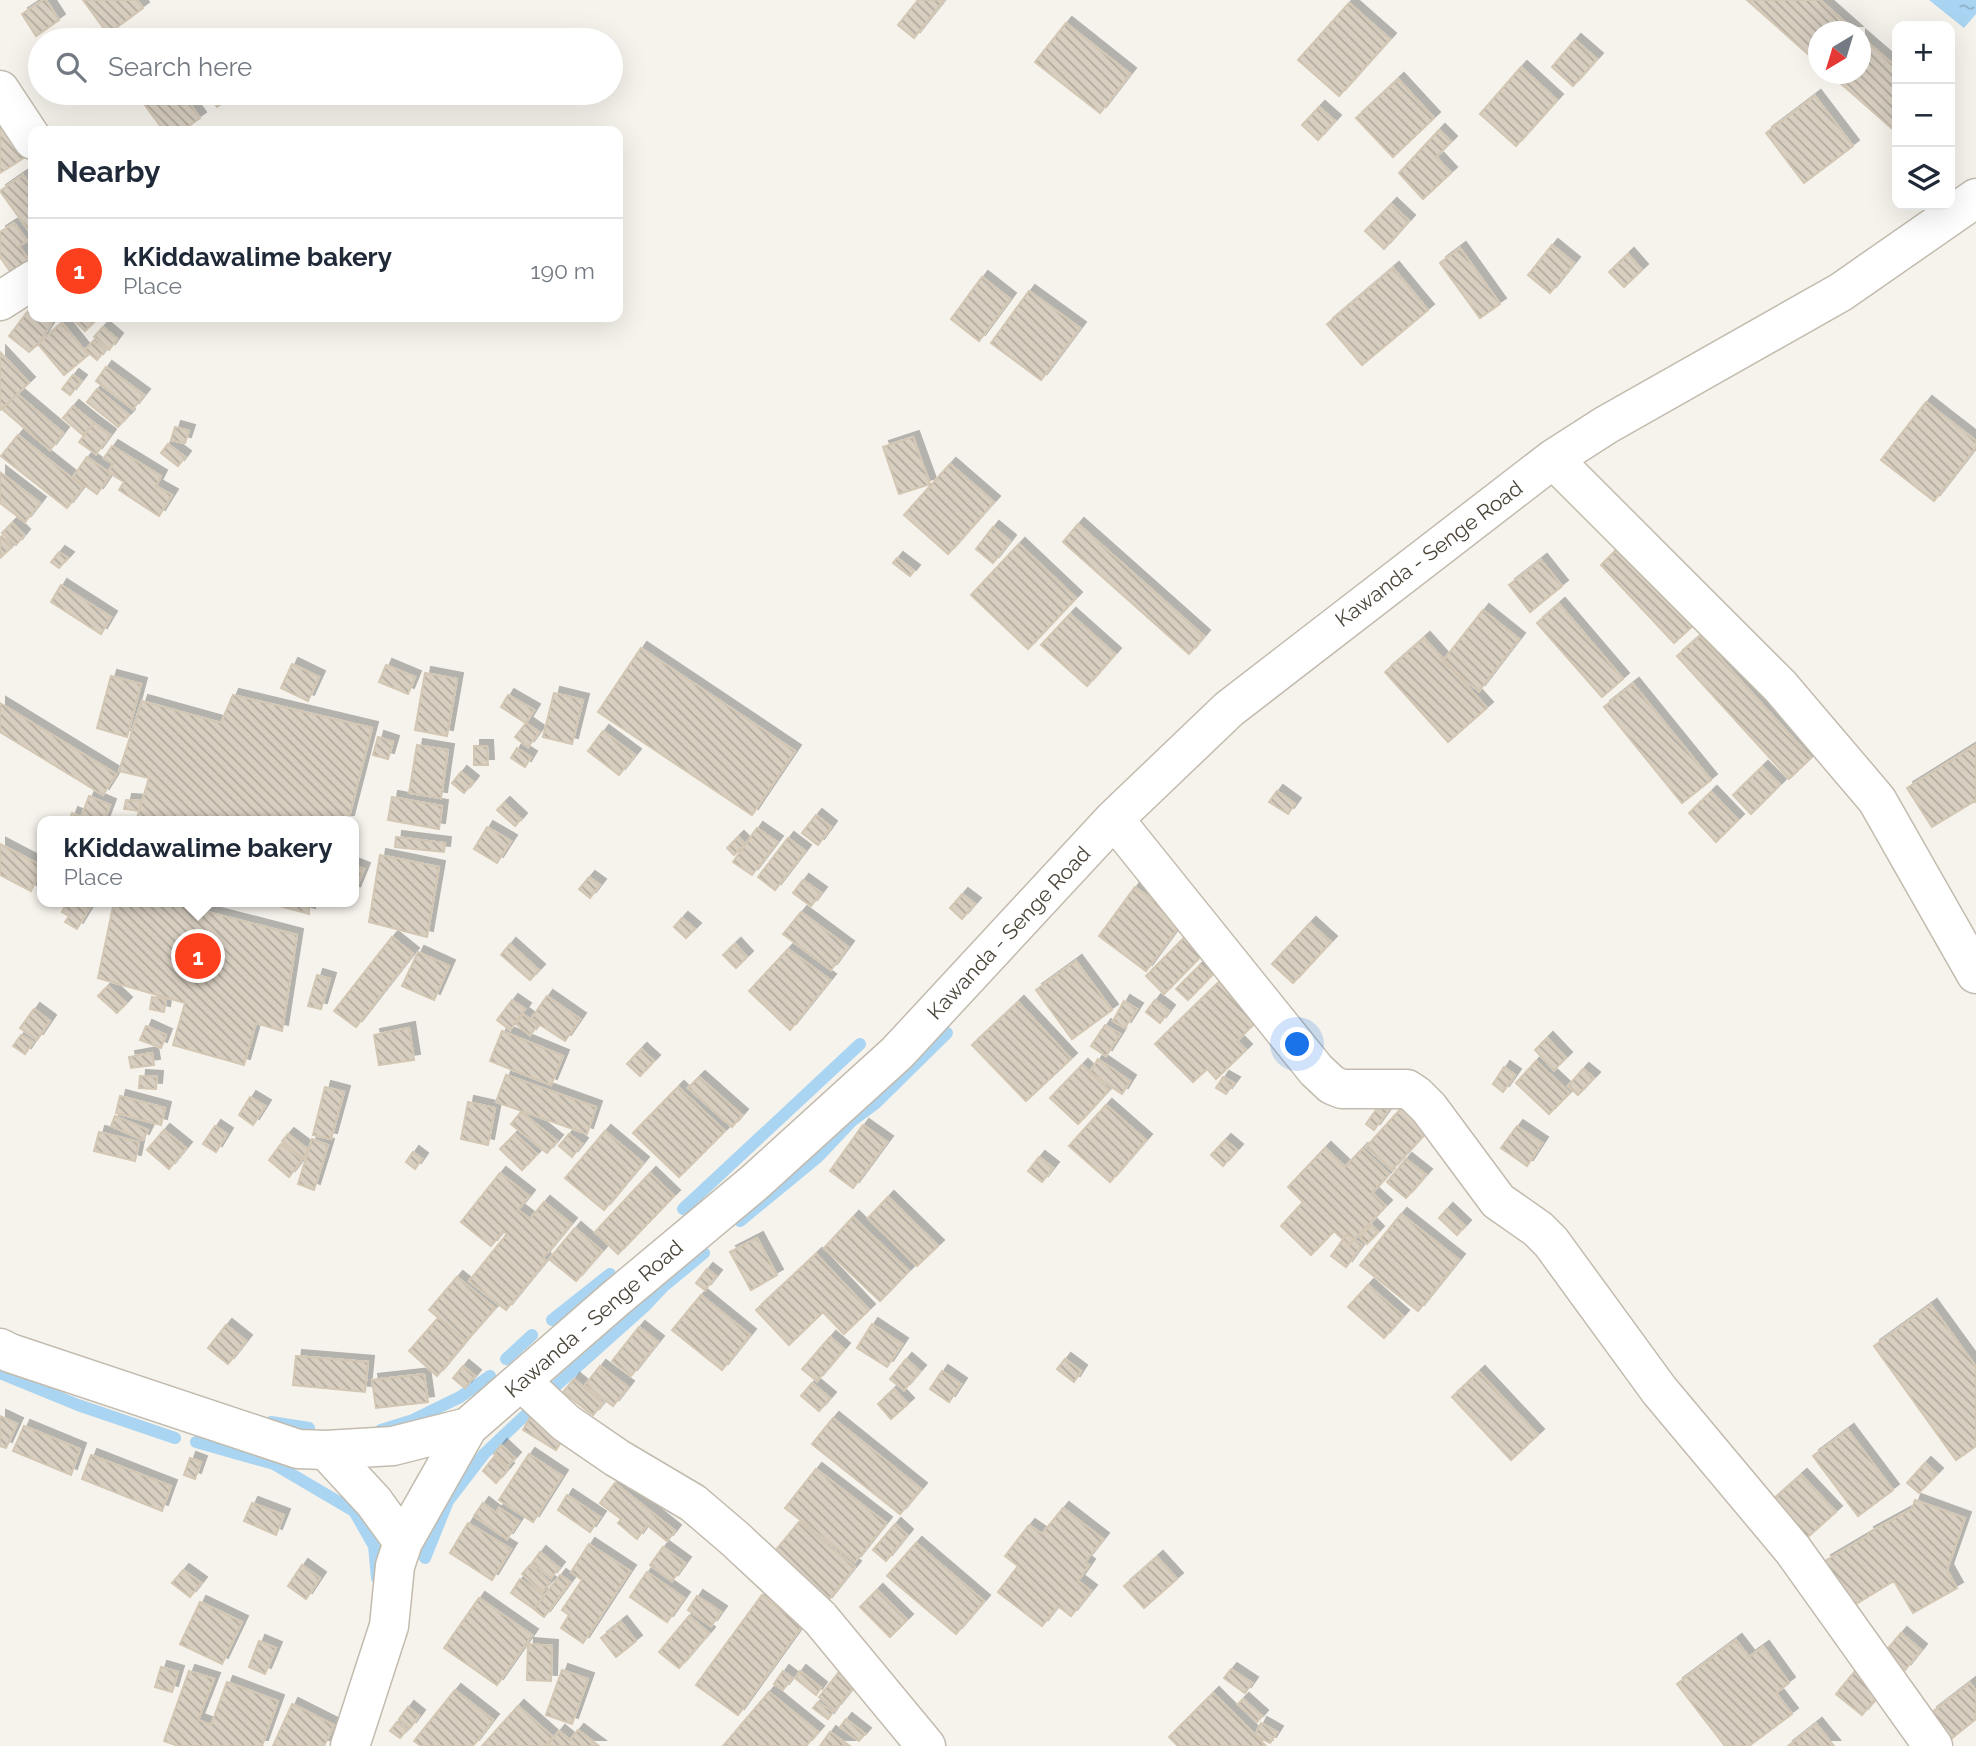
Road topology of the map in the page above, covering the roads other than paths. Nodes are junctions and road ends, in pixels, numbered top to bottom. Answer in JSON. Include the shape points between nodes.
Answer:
{"nodes":[{"id":1,"x":0,"y":90,"type":"edge"},
{"id":2,"x":28,"y":132,"type":"edge"},
{"id":3,"x":1976,"y":198,"type":"edge"},
{"id":4,"x":28,"y":283,"type":"edge"},
{"id":5,"x":0,"y":301,"type":"edge"},
{"id":6,"x":1553,"y":459,"type":"junction"},
{"id":7,"x":1114,"y":819,"type":"junction"},
{"id":8,"x":1976,"y":974,"type":"edge"},
{"id":9,"x":0,"y":1348,"type":"edge"},
{"id":10,"x":521,"y":1381,"type":"junction"},
{"id":11,"x":468,"y":1427,"type":"junction"},
{"id":12,"x":326,"y":1450,"type":"junction"},
{"id":13,"x":403,"y":1542,"type":"junction"},
{"id":14,"x":364,"y":1740,"type":"edge"},
{"id":15,"x":926,"y":1746,"type":"edge"},
{"id":16,"x":1933,"y":1746,"type":"edge"}],
"edges":[{"from":1,"to":2,"type":"street"},
{"from":3,"to":6,"type":"street","name":"Kawanda - Senge Road","via":[[1841,292]]},
{"from":4,"to":5,"type":"street"},
{"from":6,"to":7,"type":"street","name":"Kawanda - Senge Road","via":[[1228,709]]},
{"from":6,"to":8,"type":"street","via":[[1780,686],[1877,800]]},
{"from":7,"to":10,"type":"street","name":"Kawanda - Senge Road","via":[[897,1053],[755,1182]]},
{"from":7,"to":16,"type":"street","via":[[1316,1070],[1342,1089],[1407,1089],[1416,1095],[1498,1200],[1551,1242],[1659,1390],[1793,1549]]},
{"from":9,"to":12,"type":"street","name":"Kawanda - Senge Road","via":[[298,1449]]},
{"from":10,"to":11,"type":"street","name":"Kawanda - Senge Road"},
{"from":10,"to":15,"type":"street","via":[[566,1423],[693,1503],[734,1538],[820,1618]]},
{"from":11,"to":12,"type":"street","name":"Kawanda - Senge Road","via":[[393,1446]]},
{"from":11,"to":13,"type":"street"},
{"from":12,"to":13,"type":"street"},
{"from":13,"to":14,"type":"street"}]}
